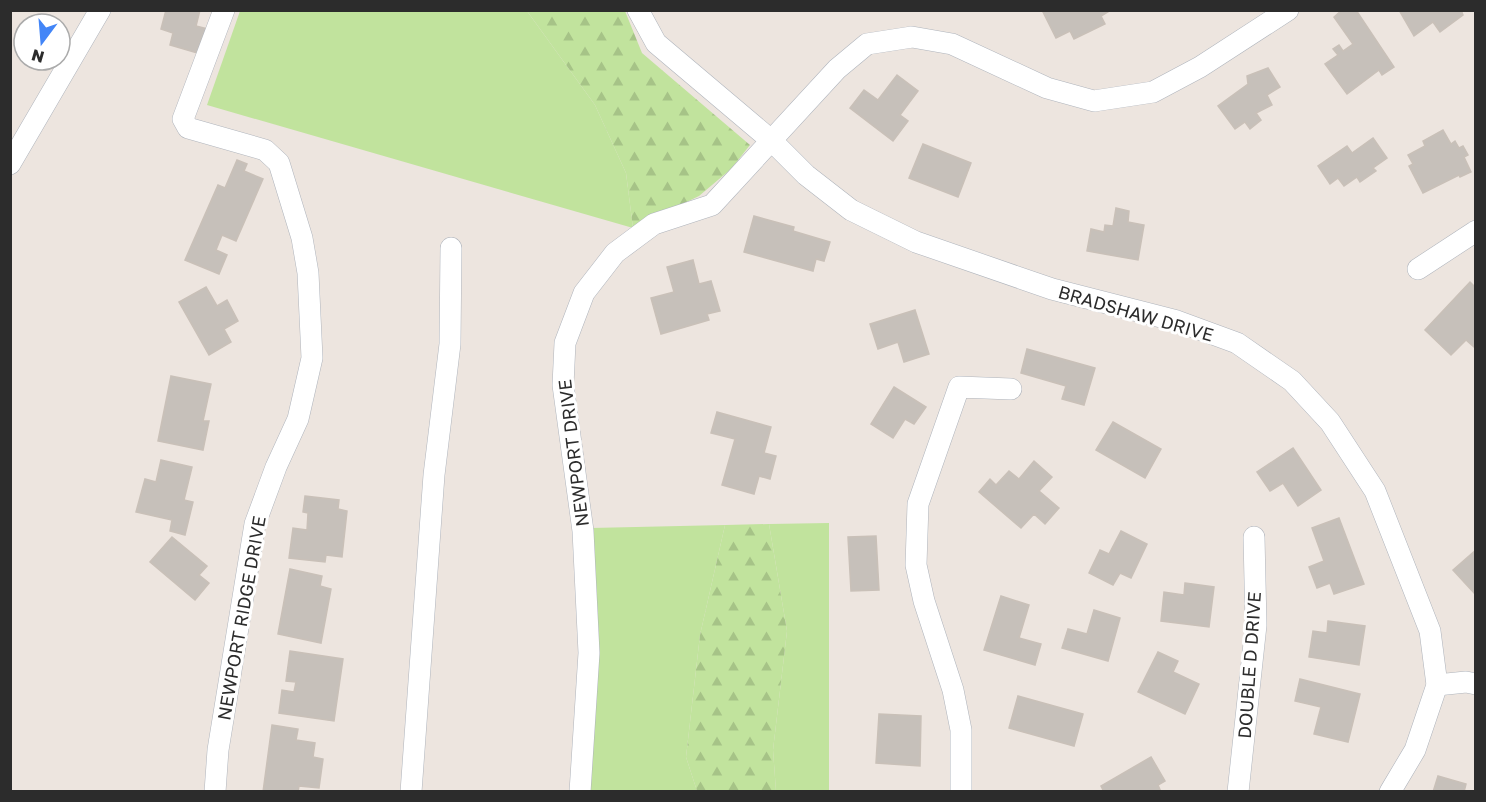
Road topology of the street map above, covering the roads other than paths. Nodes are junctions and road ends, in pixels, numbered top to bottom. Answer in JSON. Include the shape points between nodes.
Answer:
{"nodes":[{"id":1,"x":100,"y":10,"type":"edge"},
{"id":2,"x":224,"y":10,"type":"edge"},
{"id":3,"x":638,"y":10,"type":"edge"},
{"id":4,"x":1288,"y":10,"type":"edge"},
{"id":5,"x":772,"y":141,"type":"junction"},
{"id":6,"x":10,"y":164,"type":"edge"},
{"id":7,"x":1476,"y":231,"type":"edge"},
{"id":8,"x":451,"y":248,"type":"dead end"},
{"id":9,"x":1418,"y":269,"type":"dead end"},
{"id":10,"x":1011,"y":389,"type":"dead end"},
{"id":11,"x":1254,"y":537,"type":"dead end"},
{"id":12,"x":1472,"y":678,"type":"edge"},
{"id":13,"x":1437,"y":685,"type":"junction"},
{"id":14,"x":215,"y":792,"type":"edge"},
{"id":15,"x":411,"y":792,"type":"edge"},
{"id":16,"x":580,"y":792,"type":"edge"},
{"id":17,"x":961,"y":792,"type":"edge"},
{"id":18,"x":1238,"y":792,"type":"edge"},
{"id":19,"x":1390,"y":792,"type":"edge"}],
"edges":[{"from":1,"to":6,"type":"street"},
{"from":2,"to":14,"type":"street","name":"NEWPORT RIDGE DRIVE","via":[[183,119],[188,128],[265,150],[279,163],[302,238],[308,273],[312,358],[298,419],[255,524],[218,750]]},
{"from":3,"to":5,"type":"street","name":"BRADSHAW DRIVE","via":[[656,43]]},
{"from":4,"to":5,"type":"street","name":"NEWPORT DRIVE","via":[[1200,67],[1152,92],[1094,101],[1047,88],[951,44],[912,37],[867,44],[837,69]]},
{"from":5,"to":13,"type":"street","name":"BRADSHAW DRIVE","via":[[806,176],[851,210],[916,242],[1052,289],[1177,321],[1237,343],[1292,381],[1330,422],[1375,491],[1430,631]]},
{"from":5,"to":16,"type":"street","name":"NEWPORT DRIVE","via":[[712,205],[654,224],[615,253],[584,293],[565,343],[563,385],[583,531],[589,653]]},
{"from":7,"to":9,"type":"street"},
{"from":8,"to":15,"type":"street","via":[[450,344],[434,475]]},
{"from":10,"to":17,"type":"street","via":[[959,387],[918,504],[916,565],[961,730]]},
{"from":11,"to":18,"type":"street","name":"DOUBLE D DRIVE","via":[[1256,625]]},
{"from":12,"to":13,"type":"street"},
{"from":13,"to":19,"type":"street","name":"BRADSHAW DRIVE","via":[[1415,750]]}]}
